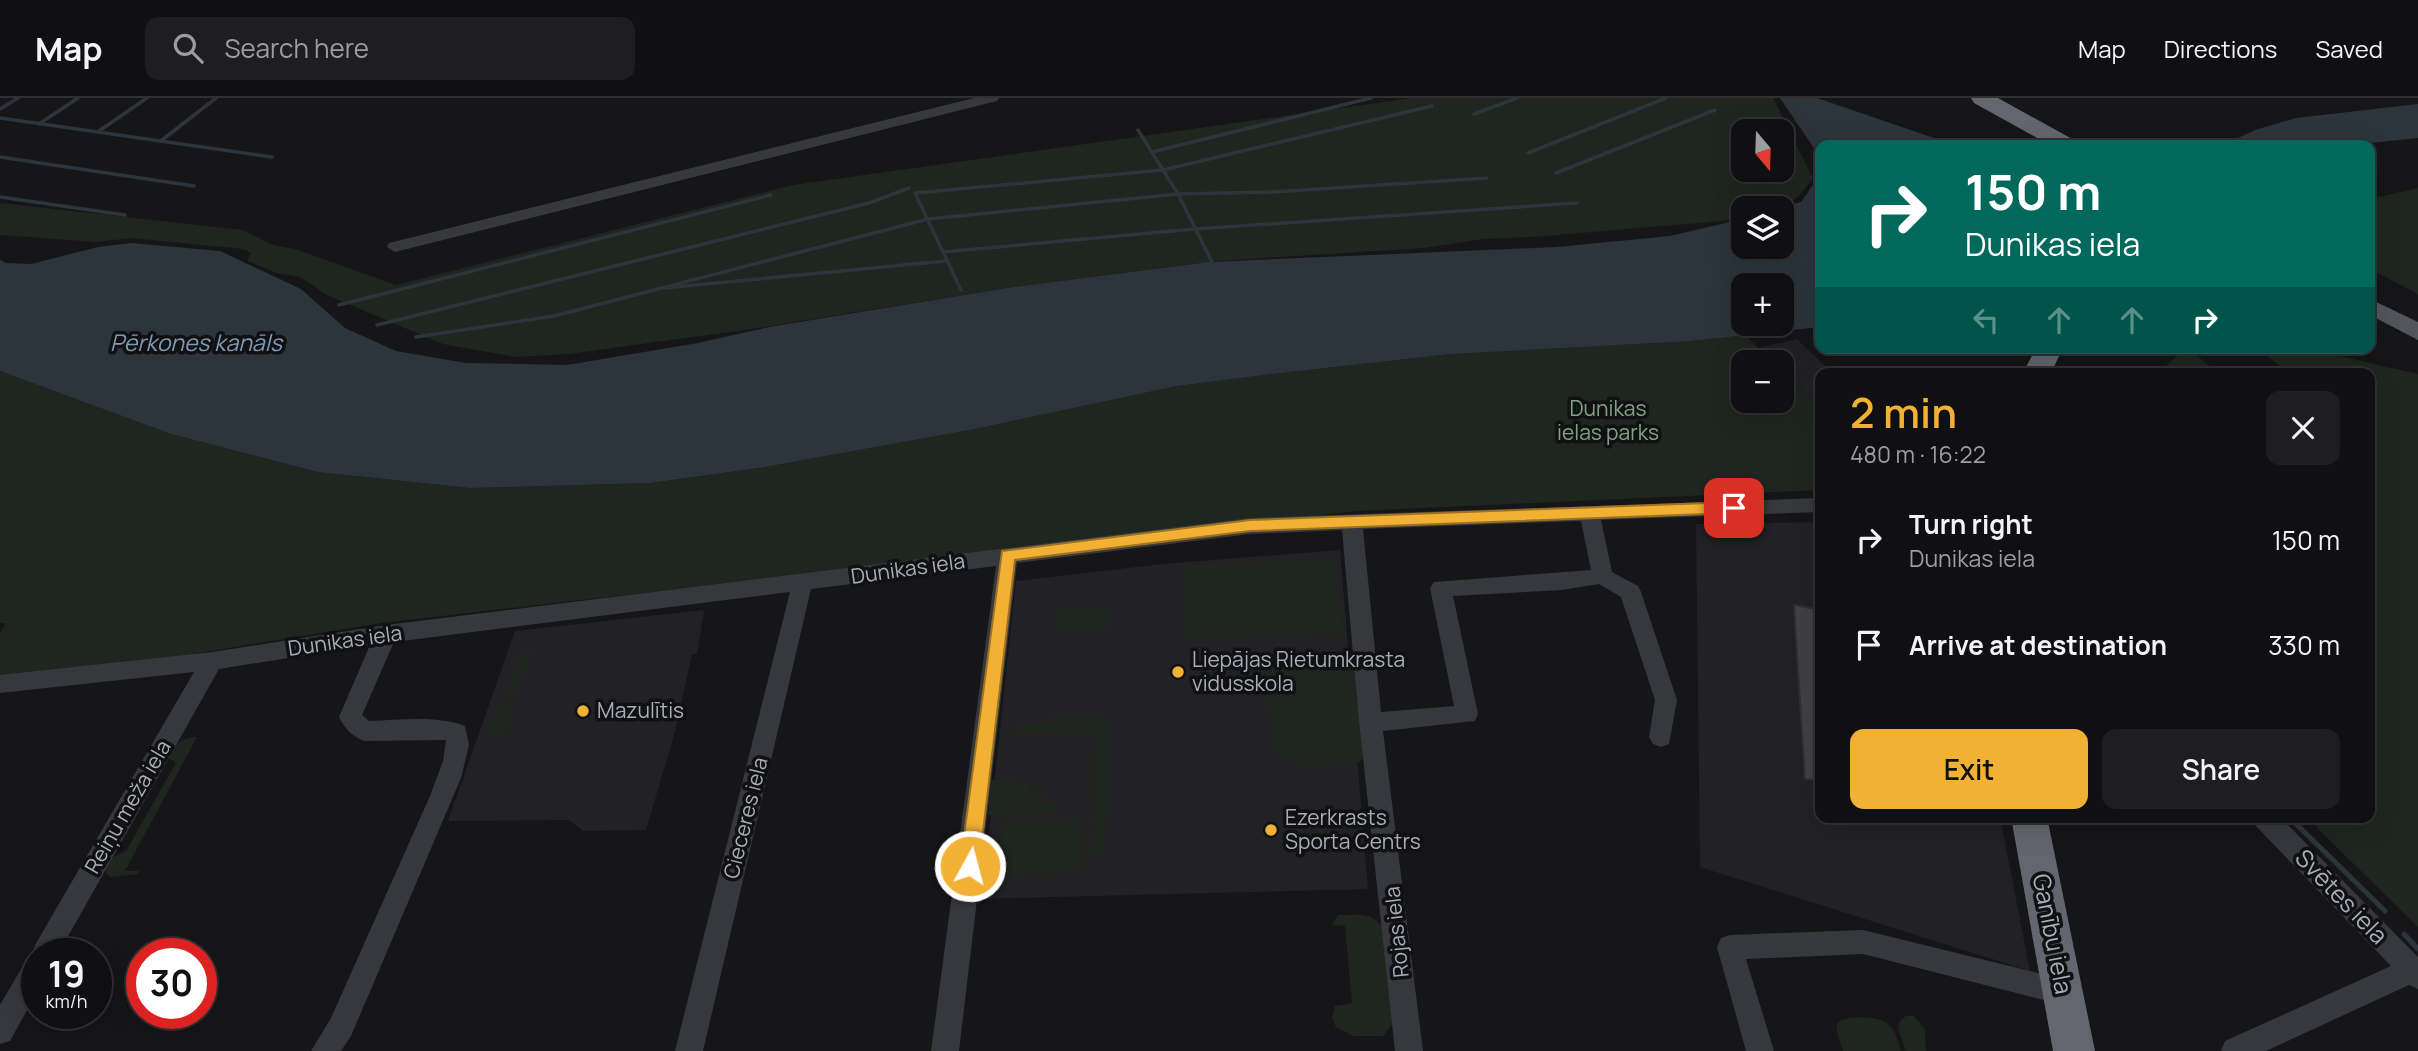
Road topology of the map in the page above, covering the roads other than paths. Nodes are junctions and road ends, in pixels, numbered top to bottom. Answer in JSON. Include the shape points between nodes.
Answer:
{"nodes":[{"id":1,"x":992,"y":98,"type":"edge"},
{"id":2,"x":1972,"y":98,"type":"edge"},
{"id":3,"x":1982,"y":98,"type":"edge"},
{"id":4,"x":2015,"y":140,"type":"edge"},
{"id":5,"x":2058,"y":140,"type":"edge"},
{"id":6,"x":394,"y":247,"type":"dead end"},
{"id":7,"x":2375,"y":309,"type":"edge"},
{"id":8,"x":2418,"y":332,"type":"edge"},
{"id":9,"x":1815,"y":505,"type":"edge"},
{"id":10,"x":1589,"y":513,"type":"junction"},
{"id":11,"x":1352,"y":522,"type":"junction"},
{"id":12,"x":1007,"y":555,"type":"junction"},
{"id":13,"x":1602,"y":576,"type":"junction"},
{"id":14,"x":802,"y":584,"type":"junction"},
{"id":15,"x":386,"y":634,"type":"junction"},
{"id":16,"x":212,"y":661,"type":"junction"},
{"id":17,"x":0,"y":684,"type":"edge"},
{"id":18,"x":1371,"y":722,"type":"junction"},
{"id":19,"x":1661,"y":737,"type":"dead end"},
{"id":20,"x":2030,"y":823,"type":"edge"},
{"id":21,"x":2270,"y":823,"type":"edge"},
{"id":22,"x":53,"y":938,"type":"edge"},
{"id":23,"x":2415,"y":973,"type":"edge"},
{"id":24,"x":2063,"y":992,"type":"junction"},
{"id":25,"x":21,"y":994,"type":"edge"},
{"id":26,"x":0,"y":1031,"type":"edge"},
{"id":27,"x":326,"y":1050,"type":"edge"},
{"id":28,"x":689,"y":1051,"type":"edge"},
{"id":29,"x":944,"y":1051,"type":"edge"},
{"id":30,"x":1409,"y":1051,"type":"edge"},
{"id":31,"x":1760,"y":1051,"type":"edge"},
{"id":32,"x":2074,"y":1051,"type":"edge"},
{"id":33,"x":2235,"y":1051,"type":"edge"}],
"edges":[{"from":1,"to":6,"type":"street"},
{"from":2,"to":4,"type":"highway"},
{"from":3,"to":5,"type":"highway"},
{"from":7,"to":8,"type":"main road"},
{"from":9,"to":10,"type":"street","name":"Dunikas iela"},
{"from":10,"to":11,"type":"street","name":"Dunikas iela"},
{"from":10,"to":13,"type":"street"},
{"from":11,"to":12,"type":"street","name":"Dunikas iela","via":[[1250,526]]},
{"from":11,"to":18,"type":"street","name":"Rojas iela"},
{"from":12,"to":14,"type":"street","name":"Dunikas iela"},
{"from":12,"to":29,"type":"street"},
{"from":13,"to":18,"type":"street","via":[[1441,588],[1467,715]]},
{"from":13,"to":19,"type":"street","via":[[1630,592],[1666,699]]},
{"from":14,"to":15,"type":"street","name":"Dunikas iela"},
{"from":14,"to":28,"type":"street","name":"Cieceres iela"},
{"from":15,"to":16,"type":"street","name":"Dunikas iela"},
{"from":15,"to":27,"type":"street","via":[[350,717],[364,731],[442,729],[457,733],[459,741],[435,810],[341,1027]]},
{"from":16,"to":17,"type":"street","name":"Dunikas iela"},
{"from":16,"to":22,"type":"street","name":"Reiņu meža iela"},
{"from":18,"to":30,"type":"street","name":"Rojas iela"},
{"from":20,"to":24,"type":"highway","name":"Ganību iela"},
{"from":21,"to":23,"type":"street","name":"Svētes iela"},
{"from":23,"to":33,"type":"street"},
{"from":24,"to":31,"type":"street","via":[[1863,942],[1730,947]]},
{"from":24,"to":32,"type":"highway","name":"Ganību iela"},
{"from":25,"to":26,"type":"street"}]}
